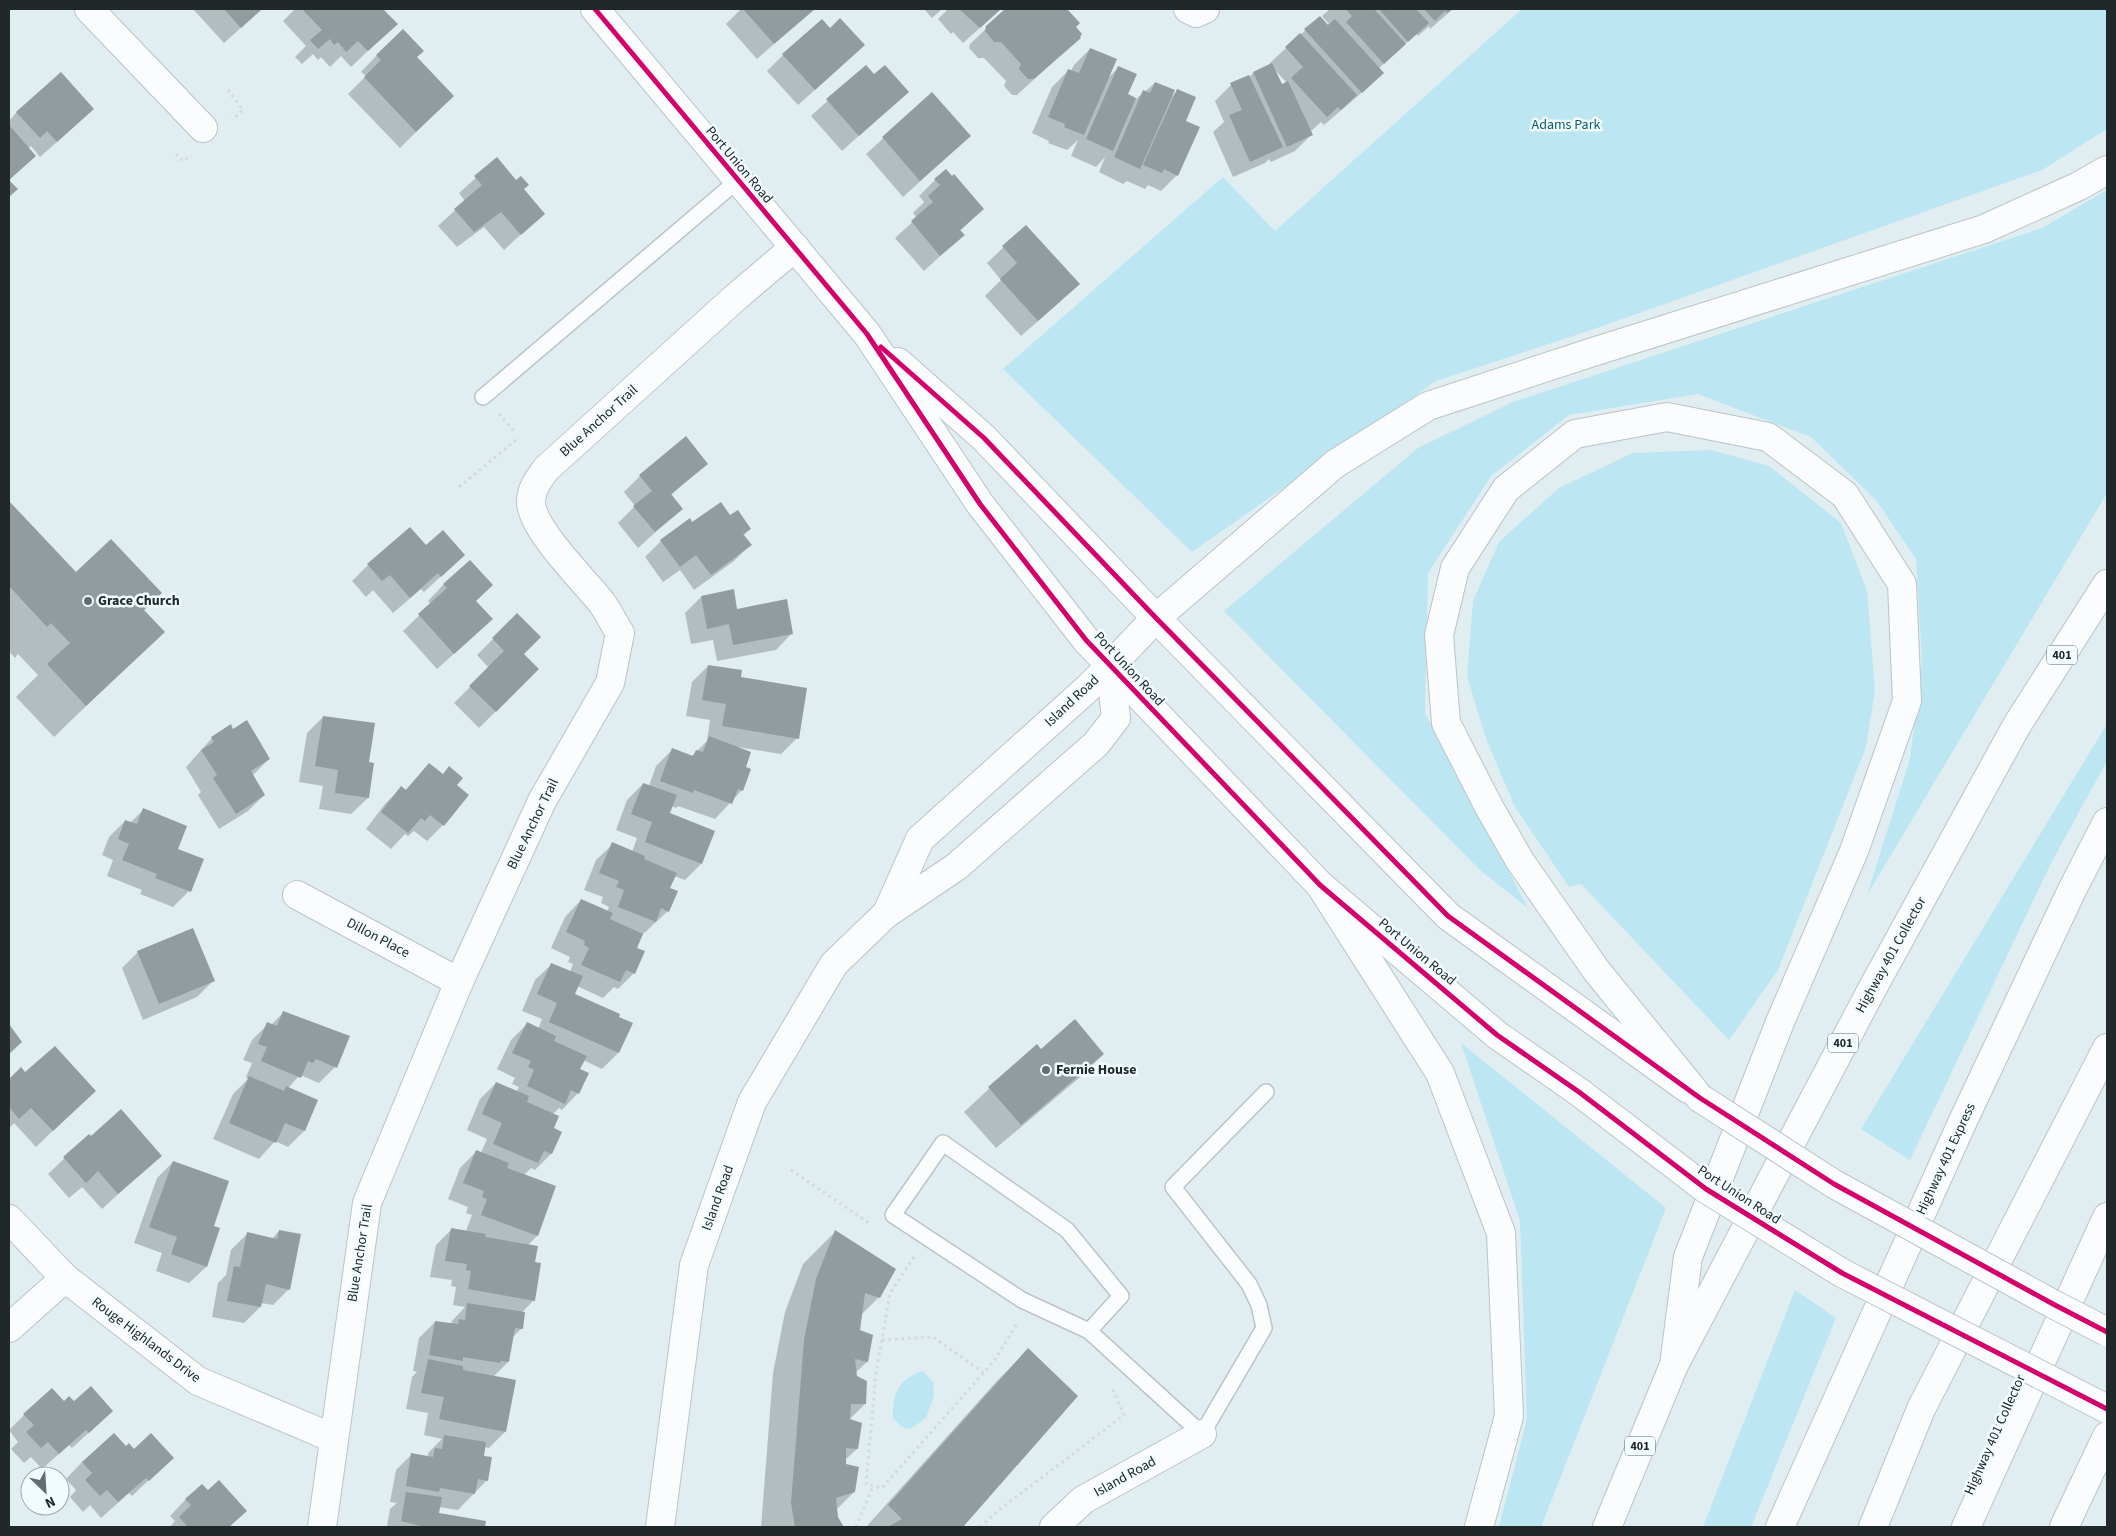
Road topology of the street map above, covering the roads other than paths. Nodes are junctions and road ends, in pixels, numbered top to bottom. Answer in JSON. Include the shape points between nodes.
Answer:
{"nodes":[{"id":1,"x":89,"y":9,"type":"edge"},
{"id":2,"x":595,"y":9,"type":"edge"},
{"id":3,"x":1188,"y":9,"type":"edge"},
{"id":4,"x":1205,"y":9,"type":"edge"},
{"id":5,"x":203,"y":128,"type":"dead end"},
{"id":6,"x":2107,"y":170,"type":"edge"},
{"id":7,"x":738,"y":181,"type":"junction"},
{"id":8,"x":794,"y":247,"type":"junction"},
{"id":9,"x":867,"y":334,"type":"junction"},
{"id":10,"x":483,"y":396,"type":"dead end"},
{"id":11,"x":2107,"y":584,"type":"edge"},
{"id":12,"x":1156,"y":618,"type":"junction"},
{"id":13,"x":1110,"y":666,"type":"junction"},
{"id":14,"x":2107,"y":822,"type":"edge"},
{"id":15,"x":1320,"y":885,"type":"junction"},
{"id":16,"x":297,"y":895,"type":"dead end"},
{"id":17,"x":886,"y":914,"type":"junction"},
{"id":18,"x":459,"y":982,"type":"junction"},
{"id":19,"x":2107,"y":1048,"type":"edge"},
{"id":20,"x":1266,"y":1092,"type":"dead end"},
{"id":21,"x":1700,"y":1098,"type":"junction"},
{"id":22,"x":2107,"y":1216,"type":"edge"},
{"id":23,"x":9,"y":1219,"type":"edge"},
{"id":24,"x":65,"y":1278,"type":"junction"},
{"id":25,"x":9,"y":1328,"type":"edge"},
{"id":26,"x":1089,"y":1331,"type":"junction"},
{"id":27,"x":2107,"y":1332,"type":"edge"},
{"id":28,"x":1674,"y":1365,"type":"junction"},
{"id":29,"x":2107,"y":1409,"type":"edge"},
{"id":30,"x":1202,"y":1434,"type":"junction"},
{"id":31,"x":2107,"y":1436,"type":"edge"},
{"id":32,"x":333,"y":1438,"type":"junction"},
{"id":33,"x":322,"y":1527,"type":"edge"},
{"id":34,"x":660,"y":1527,"type":"edge"},
{"id":35,"x":1054,"y":1527,"type":"edge"},
{"id":36,"x":1479,"y":1527,"type":"edge"},
{"id":37,"x":1607,"y":1527,"type":"edge"},
{"id":38,"x":1780,"y":1527,"type":"edge"},
{"id":39,"x":1874,"y":1527,"type":"edge"},
{"id":40,"x":1966,"y":1527,"type":"edge"},
{"id":41,"x":2064,"y":1527,"type":"edge"}],
"edges":[{"from":1,"to":5,"type":"main road"},
{"from":2,"to":7,"type":"main road","name":"Port Union Road"},
{"from":3,"to":4,"type":"main road","via":[[1196,13]]},
{"from":6,"to":12,"type":"main road","via":[[1984,229],[1428,406],[1335,464]]},
{"from":7,"to":8,"type":"main road","name":"Port Union Road"},
{"from":7,"to":10,"type":"lane"},
{"from":8,"to":9,"type":"main road","name":"Port Union Road"},
{"from":8,"to":18,"type":"main road","name":"Blue Anchor Trail","via":[[553,462],[534,484],[530,501],[536,519],[603,604],[620,634],[610,683],[542,800]]},
{"from":9,"to":12,"type":"main road","name":"Port Union Road","via":[[984,438]]},
{"from":9,"to":13,"type":"main road","name":"Port Union Road","via":[[980,504]]},
{"from":11,"to":28,"type":"main road","name":"Highway 401 Collector","number":"401","via":[[2012,733],[1871,991]]},
{"from":12,"to":13,"type":"main road"},
{"from":12,"to":21,"type":"main road","name":"Port Union Road","via":[[1448,916]]},
{"from":13,"to":15,"type":"main road","name":"Port Union Road"},
{"from":13,"to":17,"type":"main road","name":"Island Road","via":[[920,839]]},
{"from":13,"to":17,"type":"main road","name":"Island Road","via":[[1116,718],[1096,744],[956,866]]},
{"from":14,"to":38,"type":"main road","name":"Highway 401 Express","via":[[1962,1123]]},
{"from":15,"to":29,"type":"main road","name":"Port Union Road","bridge":true,"via":[[1497,1035],[1579,1092],[1706,1189],[1842,1273]]},
{"from":15,"to":36,"type":"main road","via":[[1440,1073],[1501,1233],[1509,1416]]},
{"from":16,"to":18,"type":"main road","name":"Dillon Place"},
{"from":17,"to":34,"type":"main road","name":"Island Road","via":[[834,964],[752,1102],[694,1265]]},
{"from":18,"to":32,"type":"main road","name":"Blue Anchor Trail","via":[[367,1203]]},
{"from":19,"to":39,"type":"main road","via":[[1921,1409]]},
{"from":20,"to":30,"type":"lane","via":[[1172,1187],[1249,1284],[1259,1305],[1264,1328]]},
{"from":21,"to":27,"type":"main road","name":"Port Union Road","bridge":true,"via":[[1834,1184]]},
{"from":21,"to":28,"type":"main road","via":[[1596,970],[1520,861],[1489,807],[1446,723],[1439,634],[1455,568],[1506,488],[1575,434],[1667,417],[1768,437],[1845,495],[1902,584],[1908,701],[1854,851],[1780,1022],[1688,1257]]},
{"from":22,"to":40,"type":"main road","name":"Highway 401 Collector"},
{"from":23,"to":24,"type":"main road","name":"Rouge Highlands Drive"},
{"from":24,"to":25,"type":"main road"},
{"from":24,"to":32,"type":"main road","name":"Rouge Highlands Drive","via":[[198,1381]]},
{"from":26,"to":26,"type":"lane","via":[[1022,1300],[894,1215],[942,1143],[1067,1230],[1121,1296]]},
{"from":26,"to":30,"type":"lane"},
{"from":28,"to":37,"type":"main road","name":"Highway 401 Collector","number":"401"},
{"from":30,"to":35,"type":"main road","name":"Island Road","via":[[1083,1500]]},
{"from":31,"to":41,"type":"main road"},
{"from":32,"to":33,"type":"main road","name":"Blue Anchor Trail"}]}
